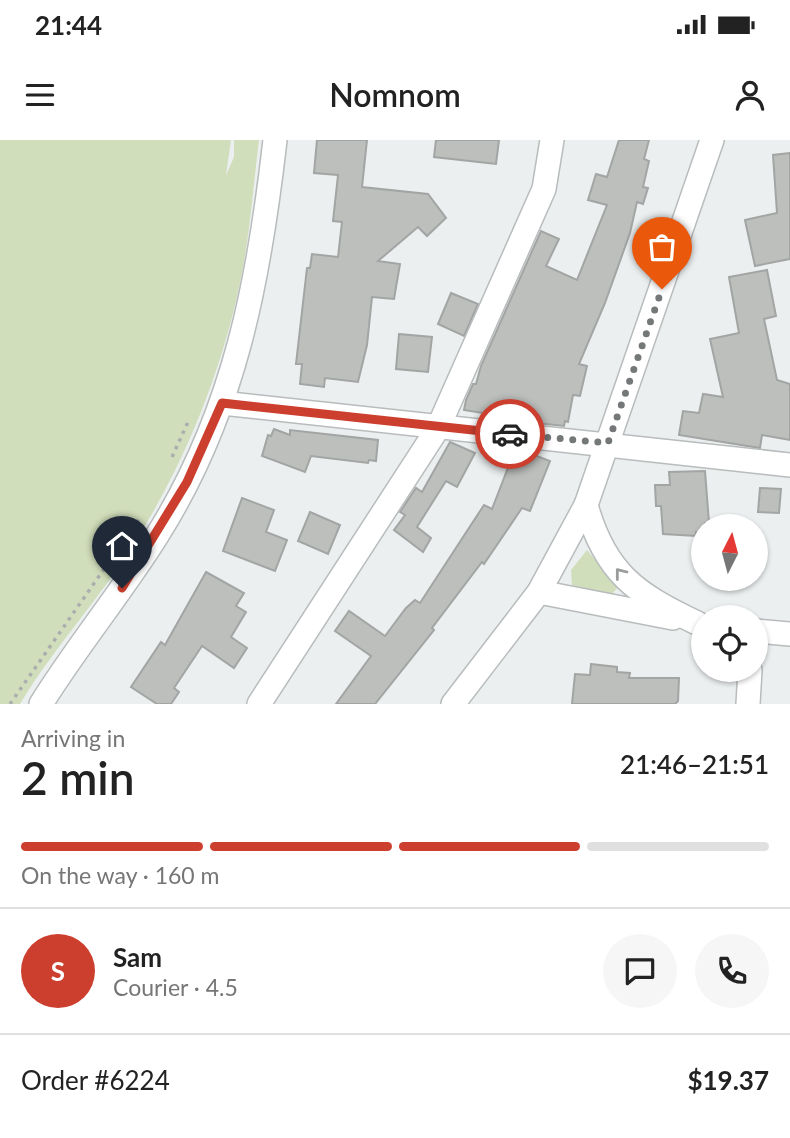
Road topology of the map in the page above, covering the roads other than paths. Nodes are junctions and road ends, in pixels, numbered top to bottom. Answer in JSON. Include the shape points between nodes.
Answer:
{"nodes":[{"id":1,"x":275,"y":140,"type":"edge"},
{"id":2,"x":552,"y":140,"type":"edge"},
{"id":3,"x":712,"y":140,"type":"edge"},
{"id":4,"x":222,"y":403,"type":"junction"},
{"id":5,"x":438,"y":428,"type":"junction"},
{"id":6,"x":608,"y":443,"type":"junction"},
{"id":7,"x":790,"y":465,"type":"edge"},
{"id":8,"x":586,"y":505,"type":"junction"},
{"id":9,"x":539,"y":592,"type":"junction"},
{"id":10,"x":691,"y":619,"type":"edge"},
{"id":11,"x":691,"y":621,"type":"edge"},
{"id":12,"x":768,"y":632,"type":"edge"},
{"id":13,"x":790,"y":634,"type":"edge"},
{"id":14,"x":749,"y":682,"type":"edge"},
{"id":15,"x":41,"y":704,"type":"edge"},
{"id":16,"x":259,"y":704,"type":"edge"},
{"id":17,"x":453,"y":704,"type":"edge"},
{"id":18,"x":748,"y":704,"type":"edge"}],
"edges":[{"from":1,"to":4,"type":"street","via":[[250,310]]},
{"from":2,"to":5,"type":"street","via":[[544,189]]},
{"from":3,"to":6,"type":"street"},
{"from":4,"to":5,"type":"street"},
{"from":4,"to":15,"type":"street","via":[[159,532]]},
{"from":5,"to":6,"type":"street"},
{"from":5,"to":16,"type":"street"},
{"from":6,"to":7,"type":"street"},
{"from":6,"to":8,"type":"street"},
{"from":8,"to":9,"type":"street"},
{"from":10,"to":8,"type":"street","one_way":true,"via":[[656,604],[628,583],[594,537]]},
{"from":9,"to":11,"type":"street"},
{"from":9,"to":17,"type":"street"},
{"from":12,"to":13,"type":"street"},
{"from":14,"to":18,"type":"street"}]}
